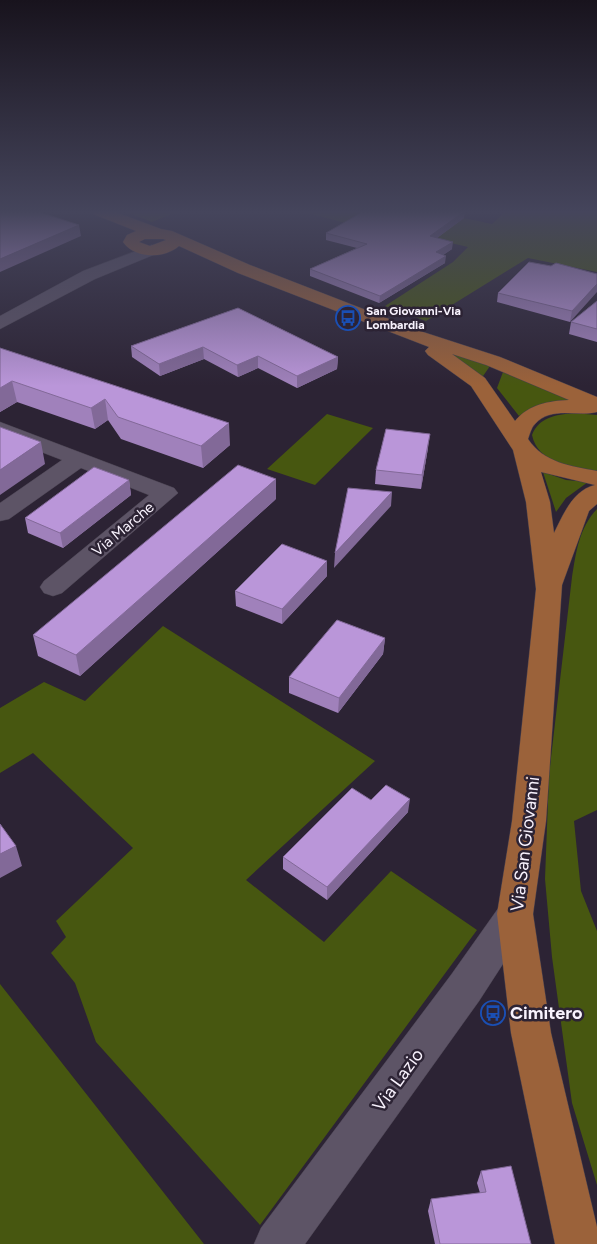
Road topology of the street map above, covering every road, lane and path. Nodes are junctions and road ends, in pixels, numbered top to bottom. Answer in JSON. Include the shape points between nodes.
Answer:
{"nodes":[{"id":1,"x":97,"y":269,"type":"edge"},
{"id":2,"x":102,"y":269,"type":"edge"},
{"id":3,"x":247,"y":269,"type":"edge"},
{"id":4,"x":89,"y":275,"type":"junction"},
{"id":5,"x":0,"y":323,"type":"edge"},
{"id":6,"x":413,"y":336,"type":"junction"},
{"id":7,"x":500,"y":364,"type":"junction"},
{"id":8,"x":485,"y":392,"type":"junction"},
{"id":9,"x":597,"y":406,"type":"edge"},
{"id":10,"x":0,"y":428,"type":"edge"},
{"id":11,"x":521,"y":444,"type":"junction"},
{"id":12,"x":80,"y":459,"type":"junction"},
{"id":13,"x":597,"y":478,"type":"edge"},
{"id":14,"x":597,"y":492,"type":"edge"},
{"id":15,"x":0,"y":514,"type":"edge"},
{"id":16,"x":53,"y":587,"type":"dead end"},
{"id":17,"x":548,"y":589,"type":"junction"},
{"id":18,"x":515,"y":914,"type":"junction"},
{"id":19,"x":278,"y":1244,"type":"edge"},
{"id":20,"x":578,"y":1244,"type":"edge"}],
"edges":[{"from":1,"to":4,"type":"street"},
{"from":2,"to":4,"type":"street"},
{"from":3,"to":6,"type":"main road","name":"Via San Giovanni"},
{"from":4,"to":5,"type":"street"},
{"from":6,"to":7,"type":"main road","name":"Via San Giovanni"},
{"from":6,"to":8,"type":"main road","name":"Via San Giovanni","via":[[478,382]]},
{"from":7,"to":8,"type":"main road"},
{"from":7,"to":9,"type":"main road","name":"Via San Giovanni"},
{"from":8,"to":11,"type":"main road","name":"Via San Giovanni"},
{"from":9,"to":11,"type":"main road","via":[[570,405],[548,408],[531,415],[520,425]]},
{"from":10,"to":12,"type":"street","name":"Via Marche"},
{"from":11,"to":13,"type":"main road","via":[[537,461],[556,470]]},
{"from":11,"to":17,"type":"main road","name":"Via San Giovanni","via":[[538,502]]},
{"from":12,"to":15,"type":"street"},
{"from":12,"to":16,"type":"street","name":"Via Marche","via":[[166,493]]},
{"from":14,"to":17,"type":"main road","name":"Via San Giovanni","via":[[578,508]]},
{"from":17,"to":18,"type":"main road","name":"Via San Giovanni","via":[[529,821]]},
{"from":18,"to":19,"type":"street","name":"Via Lazio","via":[[466,988]]},
{"from":18,"to":20,"type":"main road","name":"Via San Giovanni","via":[[531,1033]]}]}
